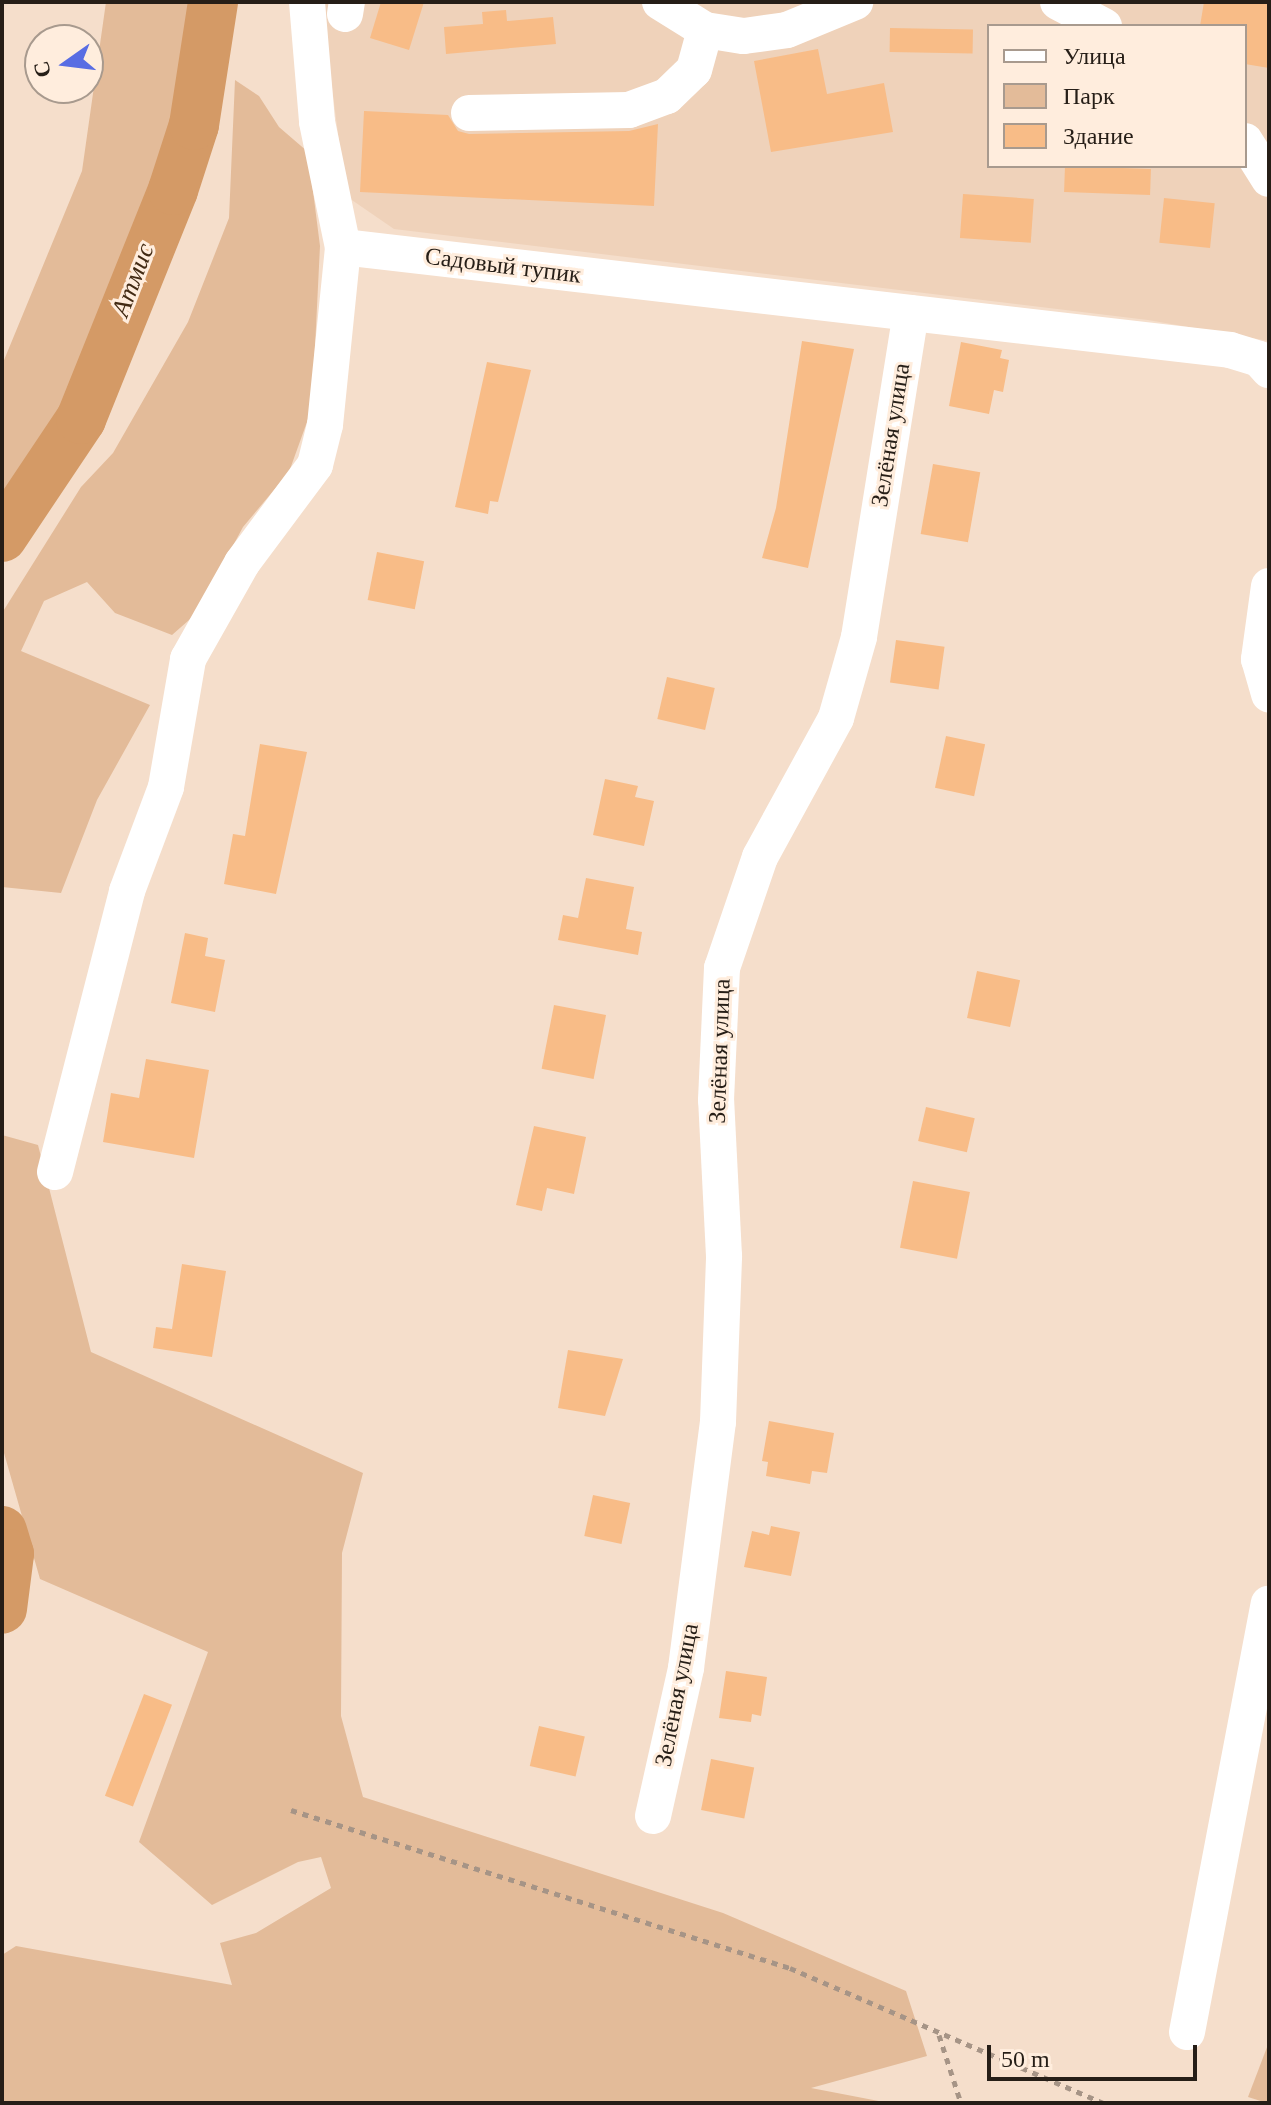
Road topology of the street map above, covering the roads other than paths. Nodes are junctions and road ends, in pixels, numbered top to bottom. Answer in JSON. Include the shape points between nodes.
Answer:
{"nodes":[{"id":1,"x":307,"y":2,"type":"edge"},
{"id":2,"x":660,"y":2,"type":"edge"},
{"id":3,"x":855,"y":2,"type":"edge"},
{"id":4,"x":1058,"y":2,"type":"edge"},
{"id":5,"x":1100,"y":24,"type":"edge"},
{"id":6,"x":705,"y":30,"type":"junction"},
{"id":7,"x":469,"y":113,"type":"dead end"},
{"id":8,"x":1247,"y":144,"type":"edge"},
{"id":9,"x":1269,"y":179,"type":"edge"},
{"id":10,"x":343,"y":247,"type":"junction"},
{"id":11,"x":911,"y":313,"type":"junction"},
{"id":12,"x":1269,"y":370,"type":"edge"},
{"id":13,"x":1269,"y":586,"type":"edge"},
{"id":14,"x":1269,"y":695,"type":"edge"},
{"id":15,"x":55,"y":1172,"type":"dead end"},
{"id":16,"x":1269,"y":1604,"type":"edge"},
{"id":17,"x":653,"y":1816,"type":"dead end"},
{"id":18,"x":1187,"y":2032,"type":"dead end"}],
"edges":[{"from":1,"to":10,"type":"street","via":[[317,122]]},
{"from":2,"to":6,"type":"street"},
{"from":3,"to":6,"type":"street","via":[[787,30],[744,36]]},
{"from":4,"to":5,"type":"street"},
{"from":6,"to":7,"type":"street","via":[[694,70],[667,96],[629,110]]},
{"from":8,"to":9,"type":"street"},
{"from":10,"to":11,"type":"street","name":"Садовый тупик"},
{"from":10,"to":15,"type":"street","via":[[325,425],[315,465],[242,563],[188,659],[166,787],[127,891]]},
{"from":11,"to":12,"type":"street","name":"Садовый тупик","via":[[1230,350],[1259,359]]},
{"from":11,"to":17,"type":"street","name":"Зелёная улица","via":[[859,637],[836,718],[760,857],[722,968],[716,1100],[724,1256],[718,1422],[686,1668]]},
{"from":13,"to":14,"type":"street","via":[[1259,659]]},
{"from":16,"to":18,"type":"street"}]}
